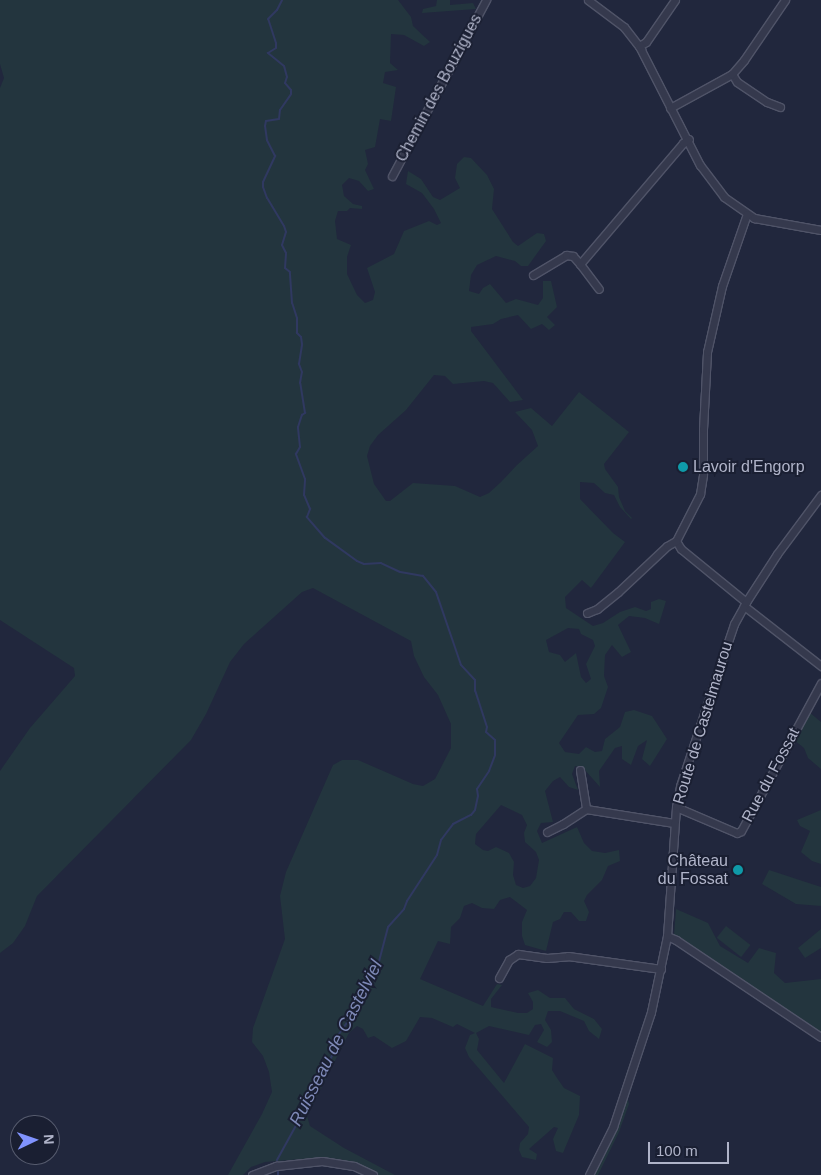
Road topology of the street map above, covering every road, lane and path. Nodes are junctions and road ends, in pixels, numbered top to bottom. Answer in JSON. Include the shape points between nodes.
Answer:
{"nodes":[{"id":1,"x":486,"y":0,"type":"edge"},
{"id":2,"x":588,"y":0,"type":"edge"},
{"id":3,"x":675,"y":0,"type":"edge"},
{"id":4,"x":784,"y":0,"type":"edge"},
{"id":5,"x":639,"y":46,"type":"junction"},
{"id":6,"x":732,"y":74,"type":"junction"},
{"id":7,"x":671,"y":107,"type":"junction"},
{"id":8,"x":780,"y":108,"type":"dead end"},
{"id":9,"x":688,"y":139,"type":"junction"},
{"id":10,"x":392,"y":176,"type":"dead end"},
{"id":11,"x":747,"y":214,"type":"junction"},
{"id":12,"x":821,"y":230,"type":"edge"},
{"id":13,"x":580,"y":264,"type":"junction"},
{"id":14,"x":534,"y":275,"type":"dead end"},
{"id":15,"x":599,"y":289,"type":"dead end"},
{"id":16,"x":821,"y":495,"type":"edge"},
{"id":17,"x":676,"y":541,"type":"junction"},
{"id":18,"x":745,"y":604,"type":"junction"},
{"id":19,"x":587,"y":613,"type":"dead end"},
{"id":20,"x":821,"y":666,"type":"edge"},
{"id":21,"x":821,"y":683,"type":"edge"},
{"id":22,"x":580,"y":770,"type":"dead end"},
{"id":23,"x":676,"y":807,"type":"junction"},
{"id":24,"x":586,"y":809,"type":"junction"},
{"id":25,"x":674,"y":823,"type":"junction"},
{"id":26,"x":547,"y":832,"type":"dead end"},
{"id":27,"x":667,"y":936,"type":"junction"},
{"id":28,"x":661,"y":969,"type":"junction"},
{"id":29,"x":499,"y":978,"type":"dead end"},
{"id":30,"x":821,"y":1037,"type":"edge"},
{"id":31,"x":252,"y":1175,"type":"edge"},
{"id":32,"x":372,"y":1175,"type":"edge"},
{"id":33,"x":589,"y":1175,"type":"edge"}],
"edges":[{"from":1,"to":10,"type":"street","name":"Chemin des Bouzigues"},
{"from":2,"to":5,"type":"street","via":[[618,21]]},
{"from":3,"to":5,"type":"street","via":[[646,42]]},
{"from":4,"to":6,"type":"street"},
{"from":5,"to":7,"type":"street"},
{"from":6,"to":7,"type":"street"},
{"from":6,"to":8,"type":"street","via":[[744,87]]},
{"from":7,"to":9,"type":"street"},
{"from":9,"to":11,"type":"street","via":[[710,180],[724,197]]},
{"from":9,"to":13,"type":"street"},
{"from":11,"to":12,"type":"street","via":[[772,222]]},
{"from":11,"to":17,"type":"street","via":[[722,286],[707,352],[700,494]]},
{"from":13,"to":14,"type":"street","via":[[573,256],[566,255]]},
{"from":13,"to":15,"type":"street"},
{"from":16,"to":18,"type":"street","name":"Route de Castelmaurou"},
{"from":17,"to":18,"type":"street","via":[[681,549]]},
{"from":17,"to":19,"type":"street","via":[[597,609]]},
{"from":18,"to":20,"type":"street"},
{"from":18,"to":23,"type":"street","name":"Route de Castelmaurou","via":[[734,624],[704,710]]},
{"from":21,"to":23,"type":"street","name":"Rue du Fossat","via":[[741,831],[737,833]]},
{"from":22,"to":24,"type":"street"},
{"from":23,"to":25,"type":"street","name":"Route de Castelmaurou"},
{"from":24,"to":25,"type":"street"},
{"from":24,"to":26,"type":"street"},
{"from":25,"to":27,"type":"street","name":"Route de Castelmaurou"},
{"from":27,"to":28,"type":"street","name":"Route de Castelmaurou"},
{"from":27,"to":30,"type":"street"},
{"from":28,"to":29,"type":"street","via":[[568,956],[547,958],[518,954],[509,960]]},
{"from":28,"to":33,"type":"street","name":"Route de Castelmaurou","via":[[651,1012],[613,1128]]},
{"from":31,"to":32,"type":"street","via":[[276,1166],[334,1162],[354,1166]]}]}
